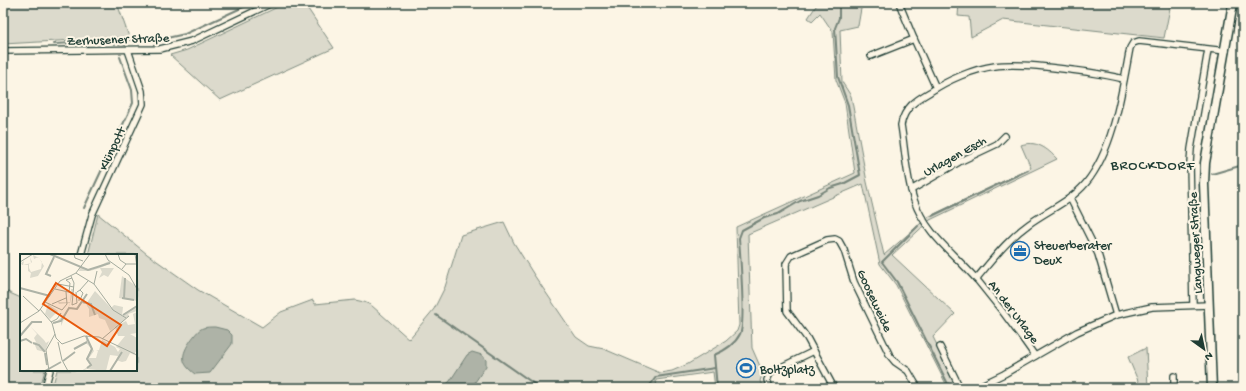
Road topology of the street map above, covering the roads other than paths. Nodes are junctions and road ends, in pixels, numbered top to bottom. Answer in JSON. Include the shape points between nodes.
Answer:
{"nodes":[{"id":1,"x":272,"y":3,"type":"edge"},
{"id":2,"x":900,"y":3,"type":"edge"},
{"id":3,"x":1233,"y":3,"type":"edge"},
{"id":4,"x":914,"y":39,"type":"junction"},
{"id":5,"x":128,"y":50,"type":"junction"},
{"id":6,"x":1208,"y":50,"type":"junction"},
{"id":7,"x":1226,"y":51,"type":"junction"},
{"id":8,"x":3,"y":52,"type":"edge"},
{"id":9,"x":871,"y":56,"type":"dead end"},
{"id":10,"x":1124,"y":79,"type":"junction"},
{"id":11,"x":936,"y":88,"type":"junction"},
{"id":12,"x":1005,"y":136,"type":"dead end"},
{"id":13,"x":911,"y":190,"type":"junction"},
{"id":14,"x":1070,"y":198,"type":"junction"},
{"id":15,"x":924,"y":220,"type":"joint"},
{"id":16,"x":81,"y":254,"type":"edge"},
{"id":17,"x":976,"y":279,"type":"junction"},
{"id":18,"x":1193,"y":305,"type":"junction"},
{"id":19,"x":1209,"y":305,"type":"junction"},
{"id":20,"x":1116,"y":315,"type":"junction"},
{"id":21,"x":940,"y":346,"type":"dead end"},
{"id":22,"x":814,"y":351,"type":"junction"},
{"id":23,"x":1035,"y":356,"type":"junction"},
{"id":24,"x":50,"y":371,"type":"edge"},
{"id":25,"x":1174,"y":376,"type":"dead end"},
{"id":26,"x":992,"y":381,"type":"junction"},
{"id":27,"x":45,"y":388,"type":"edge"},
{"id":28,"x":770,"y":388,"type":"edge"},
{"id":29,"x":834,"y":388,"type":"edge"},
{"id":30,"x":918,"y":388,"type":"edge"},
{"id":31,"x":960,"y":388,"type":"edge"},
{"id":32,"x":975,"y":388,"type":"edge"},
{"id":33,"x":996,"y":388,"type":"edge"},
{"id":34,"x":1174,"y":388,"type":"edge"},
{"id":35,"x":1212,"y":388,"type":"edge"}],
"edges":[{"from":1,"to":5,"type":"street","name":"Zerhusener Straße","via":[[179,46]]},
{"from":2,"to":4,"type":"street"},
{"from":3,"to":7,"type":"street","name":"Langweger Straße"},
{"from":4,"to":9,"type":"street"},
{"from":4,"to":11,"type":"street"},
{"from":5,"to":8,"type":"street","name":"Zerhusener Straße"},
{"from":5,"to":16,"type":"street","name":"Klünpott","via":[[142,91],[143,104],[92,215]]},
{"from":6,"to":7,"type":"street"},
{"from":6,"to":10,"type":"street","name":"An der Urlage","via":[[1139,41],[1133,43]]},
{"from":6,"to":18,"type":"street","via":[[1190,149]]},
{"from":7,"to":19,"type":"street","name":"Langweger Straße","via":[[1205,163]]},
{"from":10,"to":11,"type":"street","name":"Urlagen Esch","via":[[1082,70],[1008,64],[965,74]]},
{"from":10,"to":14,"type":"street","name":"An der Urlage","via":[[1104,150],[1086,182]]},
{"from":11,"to":13,"type":"street","name":"Urlagen Esch","via":[[910,106],[902,118]]},
{"from":12,"to":13,"type":"street","name":"Urlagen Esch","via":[[996,144]]},
{"from":13,"to":15,"type":"street","name":"Urlagen Esch"},
{"from":14,"to":17,"type":"street","name":"An der Urlage","via":[[1042,214],[1013,237]]},
{"from":14,"to":20,"type":"street","via":[[1098,254]]},
{"from":15,"to":17,"type":"street","name":"An der Urlage","via":[[936,239]]},
{"from":17,"to":23,"type":"street","name":"An der Urlage"},
{"from":18,"to":19,"type":"street","name":"An der Urlage"},
{"from":18,"to":20,"type":"street","name":"An der Urlage","via":[[1152,307]]},
{"from":19,"to":35,"type":"street","name":"Langweger Straße"},
{"from":20,"to":23,"type":"street","name":"An der Urlage"},
{"from":21,"to":31,"type":"street"},
{"from":22,"to":28,"type":"street","via":[[771,372],[767,380]]},
{"from":22,"to":29,"type":"street","name":"Gooseweide"},
{"from":22,"to":30,"type":"street","name":"Gooseweide","via":[[787,311],[786,264],[791,256],[835,239],[844,250],[854,282],[890,356],[908,371]]},
{"from":23,"to":26,"type":"street","name":"An der Urlage"},
{"from":24,"to":27,"type":"street"},
{"from":25,"to":34,"type":"street"},
{"from":26,"to":32,"type":"street","name":"An der Urlage"},
{"from":26,"to":33,"type":"street"}]}
